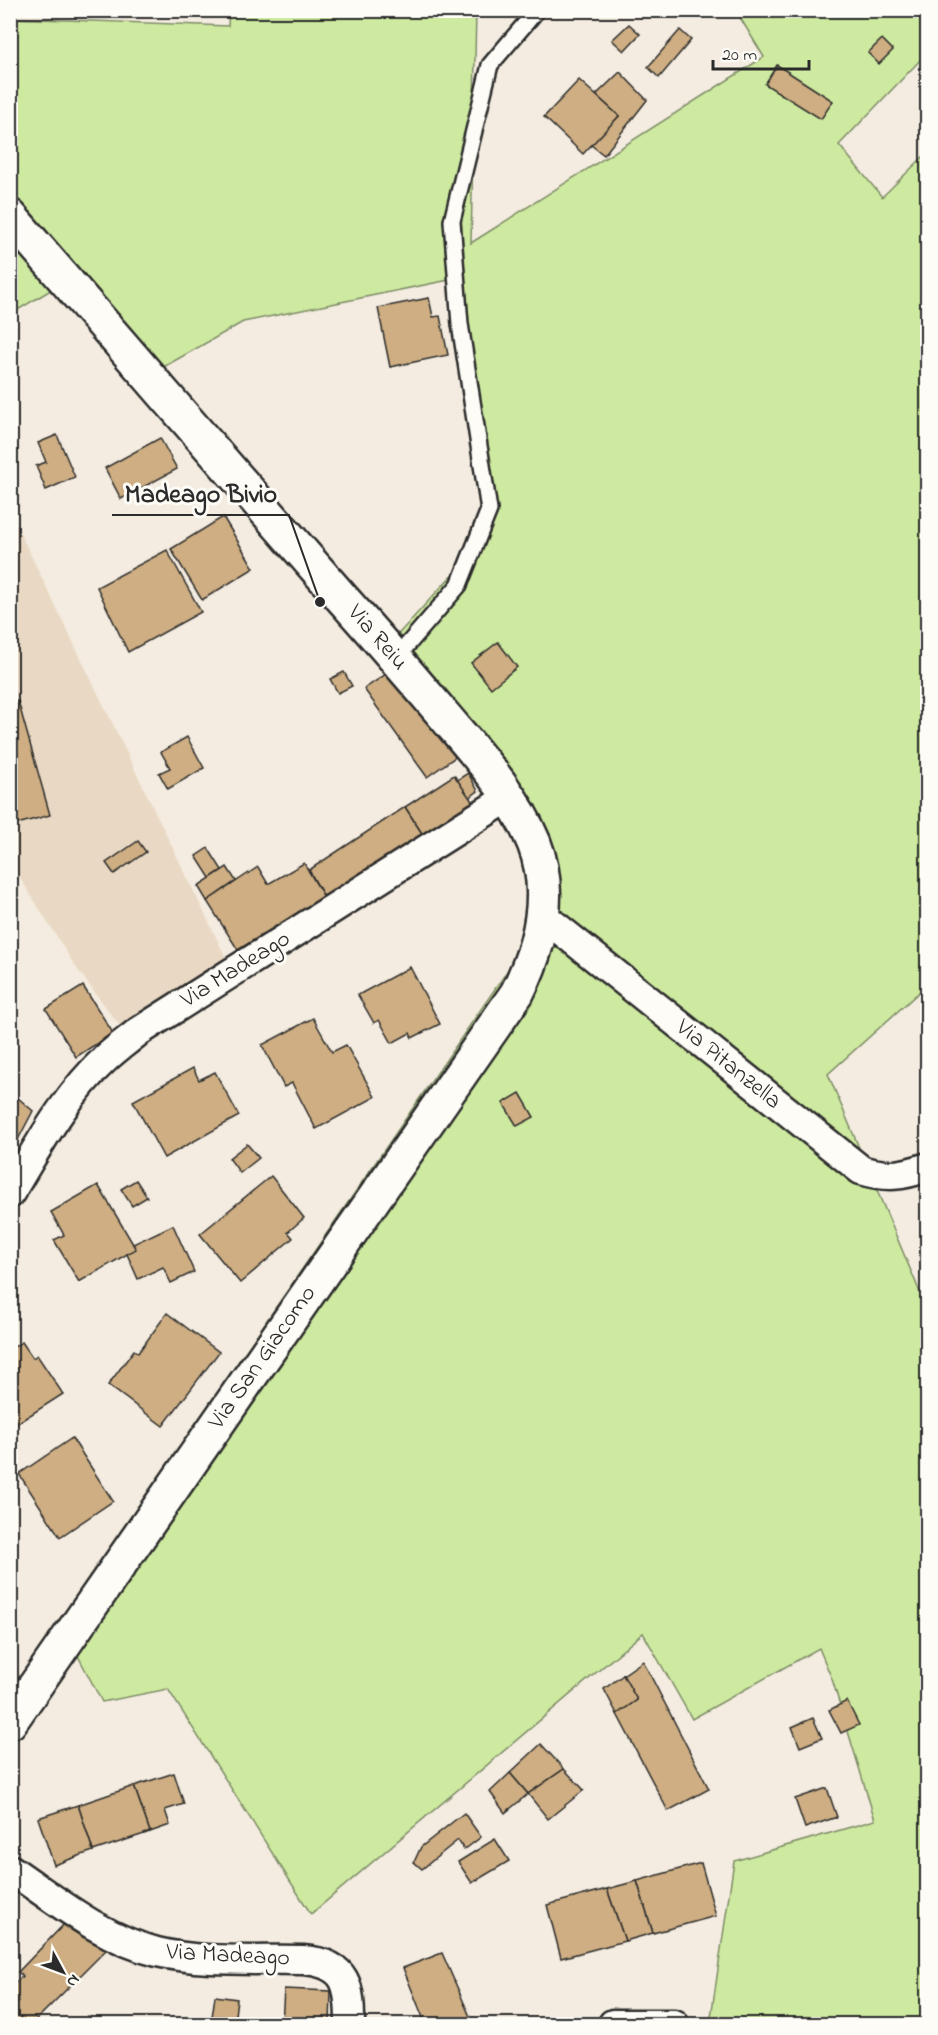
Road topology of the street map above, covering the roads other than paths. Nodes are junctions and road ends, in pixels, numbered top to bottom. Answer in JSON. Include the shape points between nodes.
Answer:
{"nodes":[{"id":1,"x":537,"y":10,"type":"edge"},
{"id":2,"x":10,"y":216,"type":"edge"},
{"id":3,"x":396,"y":658,"type":"junction"},
{"id":4,"x":509,"y":797,"type":"junction"},
{"id":5,"x":543,"y":916,"type":"junction"},
{"id":6,"x":517,"y":993,"type":"joint"},
{"id":7,"x":927,"y":1167,"type":"edge"},
{"id":8,"x":10,"y":1193,"type":"edge"},
{"id":9,"x":10,"y":1722,"type":"edge"},
{"id":10,"x":10,"y":1869,"type":"edge"},
{"id":11,"x":350,"y":2025,"type":"edge"},
{"id":12,"x":613,"y":2025,"type":"edge"},
{"id":13,"x":674,"y":2025,"type":"edge"}],
"edges":[{"from":1,"to":3,"type":"lane","via":[[490,65],[452,221],[460,324],[489,510],[459,585]]},
{"from":2,"to":3,"type":"street","name":"Via Reiu"},
{"from":3,"to":4,"type":"street","name":"Via Reiu"},
{"from":4,"to":5,"type":"street","name":"Via Reiu","via":[[541,866]]},
{"from":4,"to":8,"type":"street","name":"Via Madeago","via":[[138,1032],[104,1059],[78,1089]]},
{"from":5,"to":6,"type":"street","name":"Via Reiu","via":[[530,968]]},
{"from":5,"to":7,"type":"street","name":"Via Pitanzella","via":[[861,1170],[891,1176]]},
{"from":6,"to":9,"type":"street","name":"Via San Giacomo"},
{"from":10,"to":11,"type":"street","name":"Via Madeago","via":[[100,1928],[156,1952],[187,1958],[303,1960],[325,1964],[348,1987]]},
{"from":12,"to":13,"type":"street"}]}
